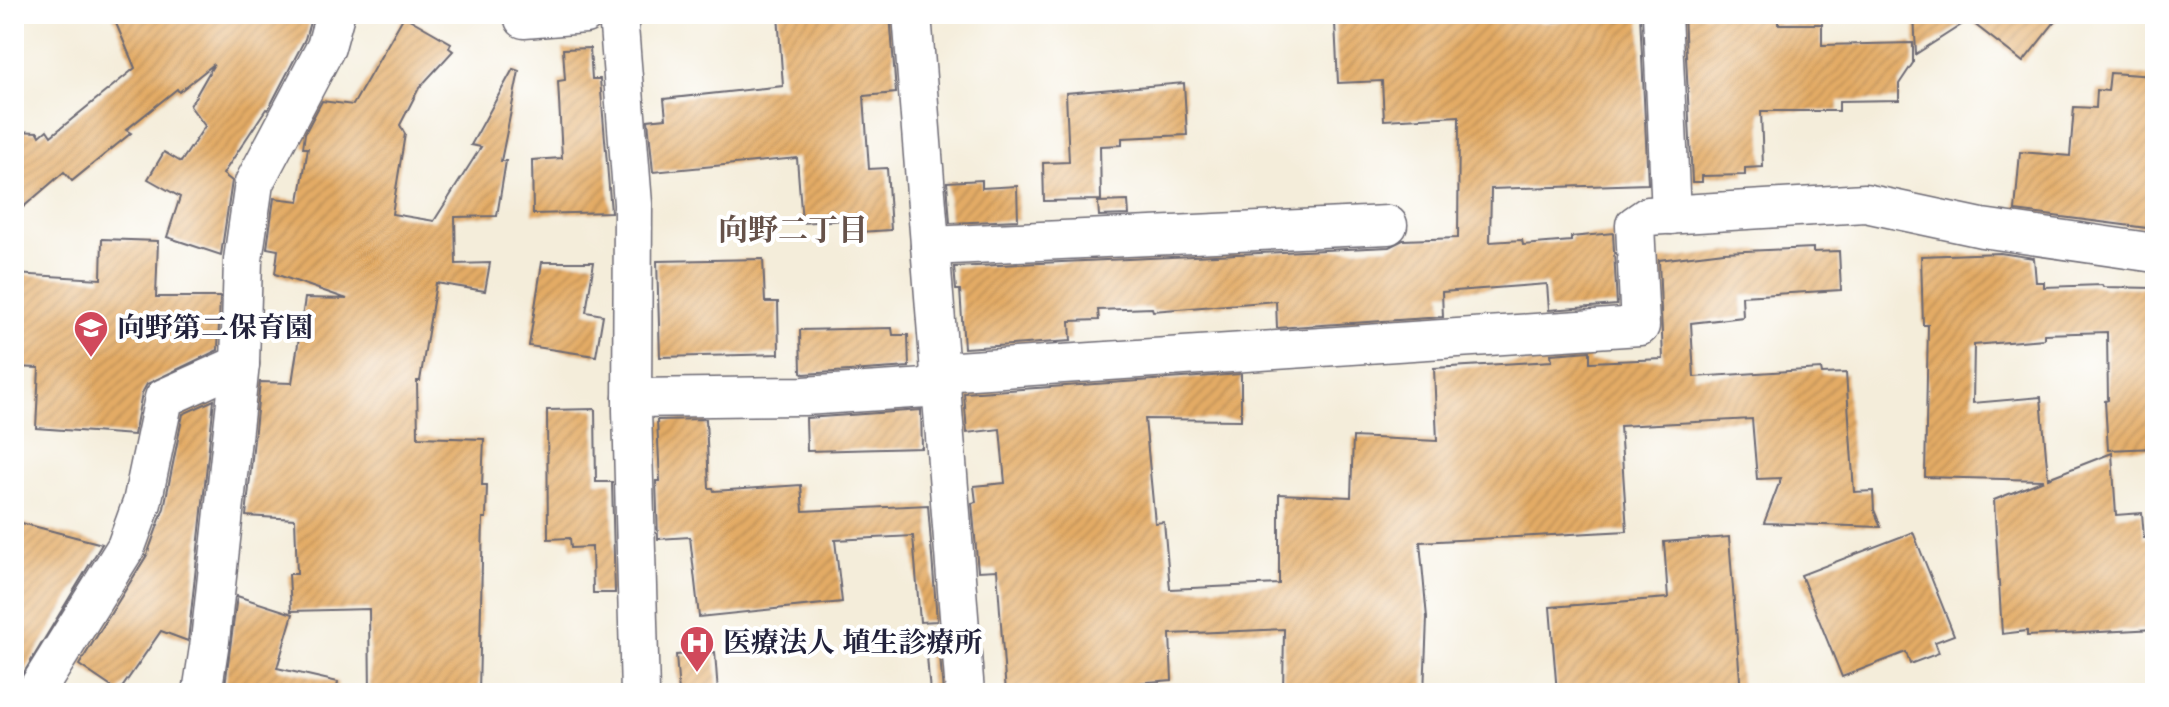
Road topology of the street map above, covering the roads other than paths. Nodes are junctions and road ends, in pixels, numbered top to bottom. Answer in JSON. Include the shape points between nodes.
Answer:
{"nodes":[{"id":1,"x":335,"y":14,"type":"edge"},
{"id":2,"x":523,"y":14,"type":"edge"},
{"id":3,"x":585,"y":14,"type":"edge"},
{"id":4,"x":618,"y":14,"type":"edge"},
{"id":5,"x":912,"y":14,"type":"edge"},
{"id":6,"x":1662,"y":14,"type":"edge"},
{"id":7,"x":1671,"y":215,"type":"junction"},
{"id":8,"x":1388,"y":225,"type":"dead end"},
{"id":9,"x":930,"y":246,"type":"junction"},
{"id":10,"x":2155,"y":253,"type":"edge"},
{"id":11,"x":240,"y":364,"type":"junction"},
{"id":12,"x":941,"y":379,"type":"junction"},
{"id":13,"x":632,"y":398,"type":"junction"},
{"id":14,"x":35,"y":693,"type":"edge"},
{"id":15,"x":202,"y":693,"type":"edge"},
{"id":16,"x":640,"y":693,"type":"edge"},
{"id":17,"x":965,"y":693,"type":"edge"}],
"edges":[{"from":1,"to":11,"type":"street","via":[[326,47],[254,183],[243,260]]},
{"from":2,"to":3,"type":"street","via":[[524,19]]},
{"from":4,"to":13,"type":"street","via":[[633,204]]},
{"from":5,"to":9,"type":"street"},
{"from":6,"to":7,"type":"street"},
{"from":7,"to":10,"type":"street","via":[[1865,203],[1982,228]]},
{"from":7,"to":12,"type":"street","via":[[1648,216],[1635,225],[1640,326]]},
{"from":8,"to":9,"type":"street"},
{"from":9,"to":12,"type":"street"},
{"from":11,"to":14,"type":"street","via":[[164,398],[142,503],[126,547]]},
{"from":11,"to":15,"type":"street"},
{"from":12,"to":13,"type":"street","via":[[804,396]]},
{"from":12,"to":17,"type":"street"},
{"from":13,"to":16,"type":"street"}]}
